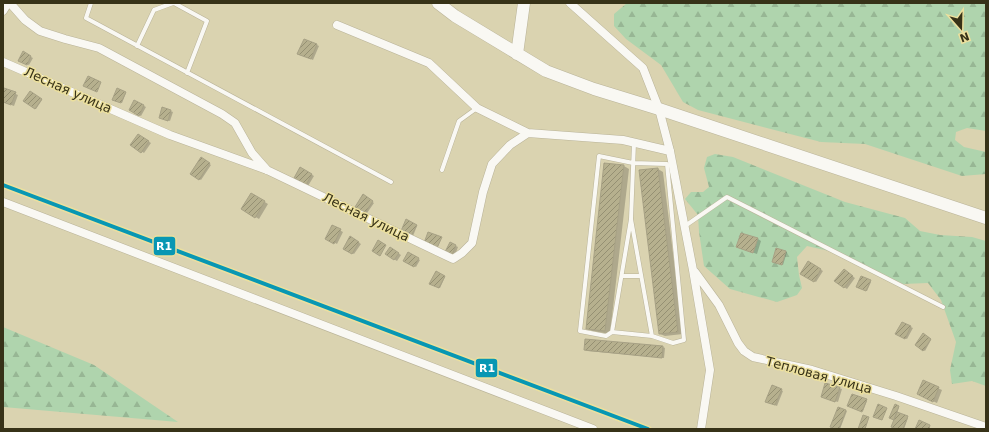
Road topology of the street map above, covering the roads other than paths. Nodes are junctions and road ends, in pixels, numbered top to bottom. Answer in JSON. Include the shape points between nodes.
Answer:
{"nodes":[{"id":1,"x":9,"y":3,"type":"edge"},
{"id":2,"x":90,"y":3,"type":"edge"},
{"id":3,"x":173,"y":3,"type":"edge"},
{"id":4,"x":438,"y":3,"type":"edge"},
{"id":5,"x":524,"y":3,"type":"edge"},
{"id":6,"x":570,"y":3,"type":"edge"},
{"id":7,"x":3,"y":11,"type":"edge"},
{"id":8,"x":337,"y":25,"type":"dead end"},
{"id":9,"x":137,"y":46,"type":"junction"},
{"id":10,"x":516,"y":54,"type":"junction"},
{"id":11,"x":3,"y":62,"type":"edge"},
{"id":12,"x":187,"y":73,"type":"junction"},
{"id":13,"x":478,"y":108,"type":"junction"},
{"id":14,"x":658,"y":109,"type":"junction"},
{"id":15,"x":528,"y":133,"type":"junction"},
{"id":16,"x":634,"y":142,"type":"junction"},
{"id":17,"x":670,"y":150,"type":"junction"},
{"id":18,"x":633,"y":162,"type":"junction"},
{"id":19,"x":267,"y":170,"type":"junction"},
{"id":20,"x":442,"y":170,"type":"dead end"},
{"id":21,"x":391,"y":182,"type":"dead end"},
{"id":22,"x":3,"y":202,"type":"edge"},
{"id":23,"x":986,"y":218,"type":"edge"},
{"id":24,"x":631,"y":219,"type":"junction"},
{"id":25,"x":685,"y":226,"type":"junction"},
{"id":26,"x":693,"y":270,"type":"junction"},
{"id":27,"x":622,"y":276,"type":"junction"},
{"id":28,"x":641,"y":276,"type":"junction"},
{"id":29,"x":943,"y":307,"type":"dead end"},
{"id":30,"x":612,"y":332,"type":"junction"},
{"id":31,"x":652,"y":336,"type":"junction"},
{"id":32,"x":986,"y":427,"type":"edge"},
{"id":33,"x":593,"y":429,"type":"edge"},
{"id":34,"x":701,"y":429,"type":"edge"}],
"edges":[{"from":1,"to":7,"type":"street"},
{"from":1,"to":19,"type":"street","via":[[40,31],[98,48],[222,114],[235,123],[252,153]]},
{"from":2,"to":9,"type":"lane","via":[[86,18]]},
{"from":3,"to":9,"type":"lane","via":[[154,10]]},
{"from":3,"to":12,"type":"lane","via":[[208,21]]},
{"from":4,"to":10,"type":"street"},
{"from":5,"to":10,"type":"street"},
{"from":6,"to":14,"type":"street","via":[[643,68]]},
{"from":8,"to":13,"type":"street","via":[[429,63]]},
{"from":9,"to":12,"type":"lane"},
{"from":10,"to":14,"type":"street","via":[[546,71]]},
{"from":11,"to":19,"type":"street","name":"Лесная улица","via":[[170,135]]},
{"from":12,"to":21,"type":"lane"},
{"from":13,"to":15,"type":"street"},
{"from":13,"to":20,"type":"lane","via":[[459,121]]},
{"from":14,"to":17,"type":"street"},
{"from":14,"to":23,"type":"street"},
{"from":15,"to":16,"type":"street"},
{"from":15,"to":19,"type":"street","name":"Лесная улица","via":[[510,145],[492,164],[472,243],[453,259]]},
{"from":16,"to":17,"type":"street"},
{"from":16,"to":18,"type":"lane"},
{"from":17,"to":25,"type":"street"},
{"from":18,"to":24,"type":"lane"},
{"from":18,"to":30,"type":"lane","via":[[599,156],[580,331],[606,336]]},
{"from":18,"to":31,"type":"lane","via":[[667,164],[684,340],[673,343]]},
{"from":22,"to":33,"type":"street"},
{"from":24,"to":27,"type":"lane"},
{"from":24,"to":28,"type":"lane"},
{"from":25,"to":26,"type":"street"},
{"from":25,"to":29,"type":"lane","via":[[727,197]]},
{"from":26,"to":32,"type":"street","name":"Тепловая улица","via":[[719,305],[738,343],[753,357],[819,372]]},
{"from":26,"to":34,"type":"street","via":[[710,370]]},
{"from":27,"to":28,"type":"lane"},
{"from":27,"to":30,"type":"lane"},
{"from":28,"to":31,"type":"lane"},
{"from":30,"to":31,"type":"lane"}]}
